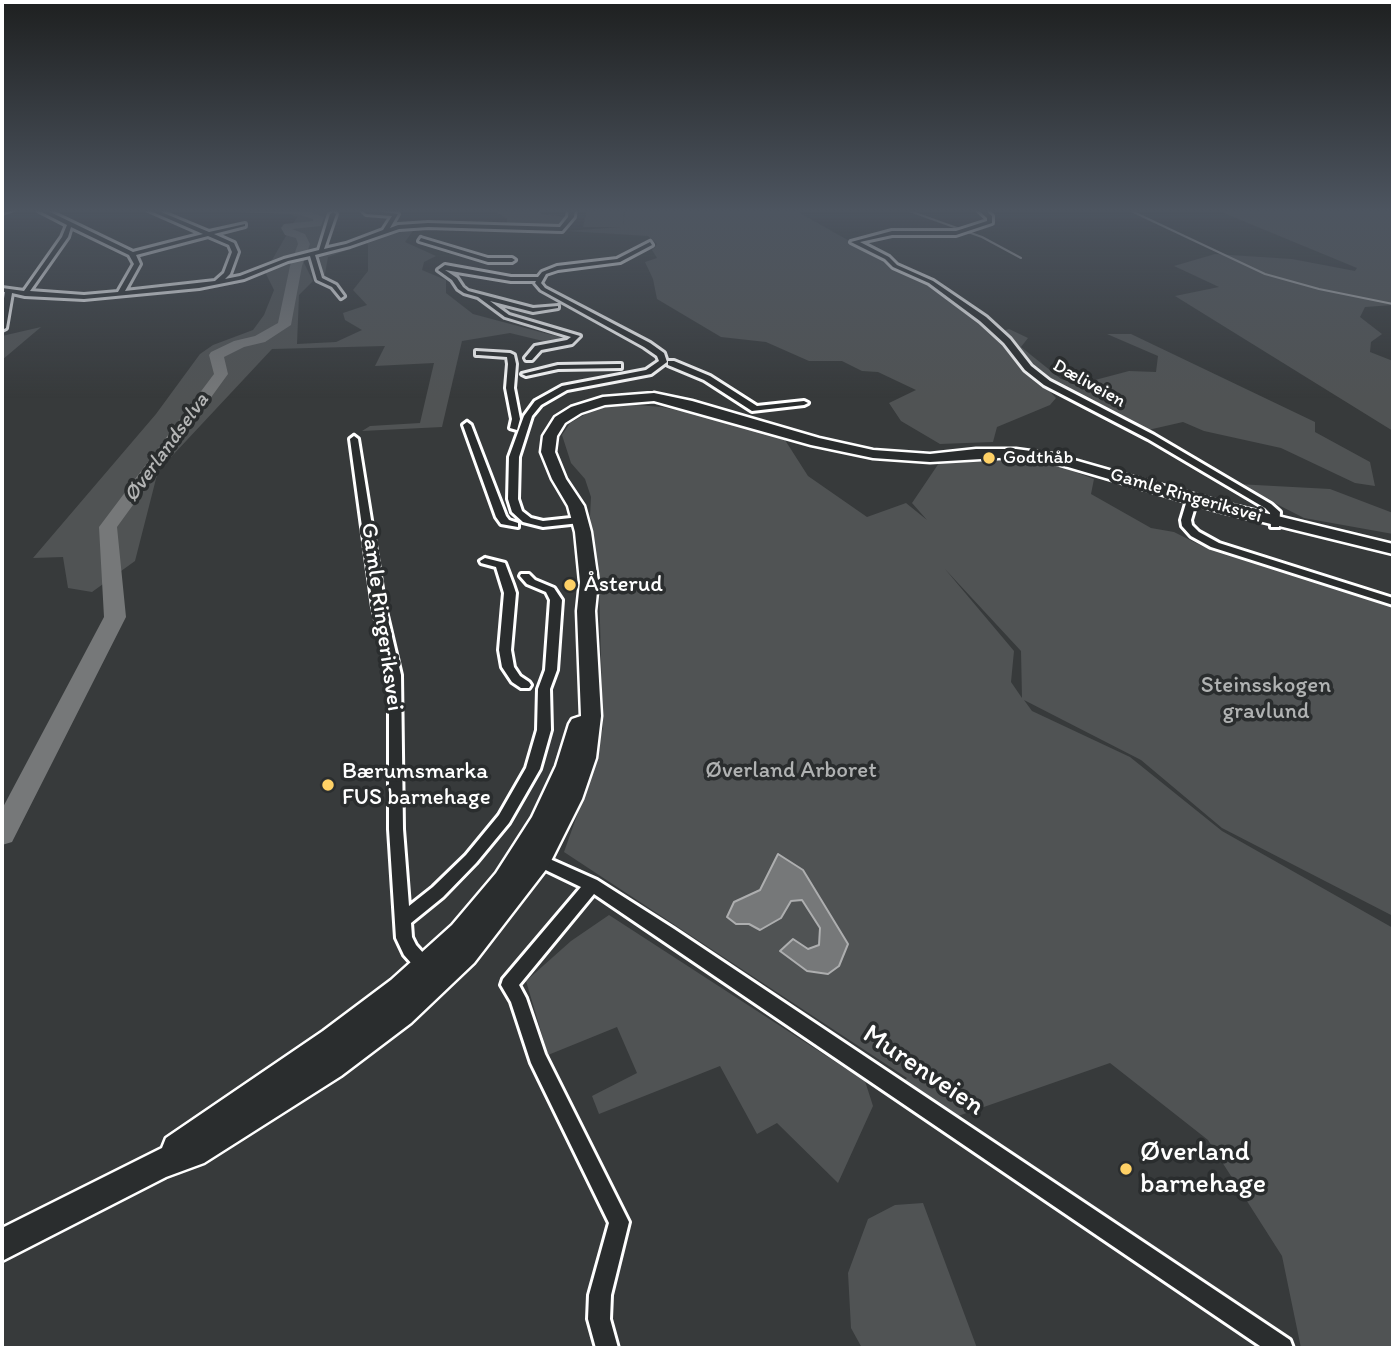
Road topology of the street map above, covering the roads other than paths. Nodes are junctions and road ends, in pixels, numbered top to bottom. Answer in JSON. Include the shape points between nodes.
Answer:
{"nodes":[{"id":1,"x":40,"y":272,"type":"edge"},
{"id":2,"x":132,"y":272,"type":"edge"},
{"id":3,"x":228,"y":272,"type":"edge"},
{"id":4,"x":259,"y":272,"type":"edge"},
{"id":5,"x":317,"y":272,"type":"edge"},
{"id":6,"x":445,"y":272,"type":"edge"},
{"id":7,"x":462,"y":272,"type":"edge"},
{"id":8,"x":547,"y":272,"type":"edge"},
{"id":9,"x":912,"y":272,"type":"edge"},
{"id":10,"x":540,"y":279,"type":"junction"},
{"id":11,"x":217,"y":283,"type":"junction"},
{"id":12,"x":5,"y":290,"type":"edge"},
{"id":13,"x":25,"y":294,"type":"junction"},
{"id":14,"x":478,"y":294,"type":"junction"},
{"id":15,"x":119,"y":295,"type":"junction"},
{"id":16,"x":341,"y":296,"type":"dead end"},
{"id":17,"x":556,"y":307,"type":"dead end"},
{"id":18,"x":2,"y":328,"type":"edge"},
{"id":19,"x":479,"y":353,"type":"dead end"},
{"id":20,"x":528,"y":358,"type":"dead end"},
{"id":21,"x":671,"y":363,"type":"dead end"},
{"id":22,"x":618,"y":366,"type":"dead end"},
{"id":23,"x":526,"y":374,"type":"dead end"},
{"id":24,"x":804,"y":403,"type":"dead end"},
{"id":25,"x":467,"y":425,"type":"dead end"},
{"id":26,"x":514,"y":428,"type":"dead end"},
{"id":27,"x":354,"y":439,"type":"dead end"},
{"id":28,"x":1190,"y":503,"type":"junction"},
{"id":29,"x":575,"y":521,"type":"junction"},
{"id":30,"x":1275,"y":523,"type":"junction"},
{"id":31,"x":514,"y":525,"type":"dead end"},
{"id":32,"x":1393,"y":549,"type":"edge"},
{"id":33,"x":485,"y":561,"type":"dead end"},
{"id":34,"x":525,"y":576,"type":"dead end"},
{"id":35,"x":1393,"y":601,"type":"edge"},
{"id":36,"x":526,"y":685,"type":"dead end"},
{"id":37,"x":531,"y":857,"type":"junction"},
{"id":38,"x":592,"y":885,"type":"junction"},
{"id":39,"x":402,"y":921,"type":"junction"},
{"id":40,"x":432,"y":974,"type":"junction"},
{"id":41,"x":2,"y":1245,"type":"edge"},
{"id":42,"x":607,"y":1348,"type":"edge"},
{"id":43,"x":1282,"y":1348,"type":"edge"}],
"edges":[{"from":1,"to":13,"type":"street"},
{"from":2,"to":15,"type":"street"},
{"from":3,"to":11,"type":"street"},
{"from":4,"to":11,"type":"street"},
{"from":5,"to":16,"type":"street","via":[[319,279],[334,286]]},
{"from":6,"to":14,"type":"street","via":[[462,290]]},
{"from":7,"to":10,"type":"street"},
{"from":8,"to":10,"type":"street"},
{"from":9,"to":30,"type":"street","name":"Dæliveien","via":[[983,319],[1047,383],[1160,441],[1268,506],[1275,512]]},
{"from":10,"to":29,"type":"street","via":[[542,289],[647,345],[663,362],[648,372],[565,388],[538,403],[528,416],[514,457],[517,512],[538,523]]},
{"from":11,"to":15,"type":"street"},
{"from":12,"to":13,"type":"street"},
{"from":12,"to":18,"type":"street"},
{"from":13,"to":15,"type":"street"},
{"from":14,"to":17,"type":"street","via":[[533,310]]},
{"from":14,"to":20,"type":"street","via":[[507,316],[576,336],[569,342],[538,348]]},
{"from":19,"to":26,"type":"street","via":[[510,355]]},
{"from":21,"to":24,"type":"street","via":[[707,378],[755,409]]},
{"from":22,"to":23,"type":"street","via":[[558,367]]},
{"from":25,"to":31,"type":"street","via":[[501,517]]},
{"from":27,"to":39,"type":"street","name":"Gamle Ringeriksvei","via":[[379,607],[395,675]]},
{"from":28,"to":29,"type":"main road","name":"Gamle Ringeriksvei","via":[[1037,455],[893,452],[797,436],[643,397],[603,401],[567,415],[552,430],[548,452]]},
{"from":28,"to":30,"type":"main road","name":"Gamle Ringeriksvei"},
{"from":28,"to":35,"type":"street","via":[[1187,526],[1214,545]]},
{"from":29,"to":37,"type":"main road","name":"Gamle Ringeriksvei","via":[[589,571],[588,740],[563,818]]},
{"from":30,"to":32,"type":"main road","name":"Gamle Ringeriksvei"},
{"from":33,"to":36,"type":"street","via":[[500,565],[508,584],[508,667]]},
{"from":34,"to":39,"type":"street","via":[[550,590],[556,600],[551,670],[544,689],[544,730],[533,769],[504,820],[471,859]]},
{"from":37,"to":38,"type":"street","name":"Murenveien"},
{"from":37,"to":40,"type":"main road","name":"Gamle Ringeriksvei","via":[[484,907]]},
{"from":38,"to":42,"type":"street","via":[[509,985],[518,998],[537,1057],[619,1222],[600,1295],[599,1319]]},
{"from":38,"to":43,"type":"street","name":"Murenveien"},
{"from":39,"to":40,"type":"street","name":"Gamle Ringeriksvei","via":[[410,950]]},
{"from":40,"to":41,"type":"main road","name":"Gamle Ringeriksvei","via":[[401,1014],[331,1066],[193,1152]]}]}
